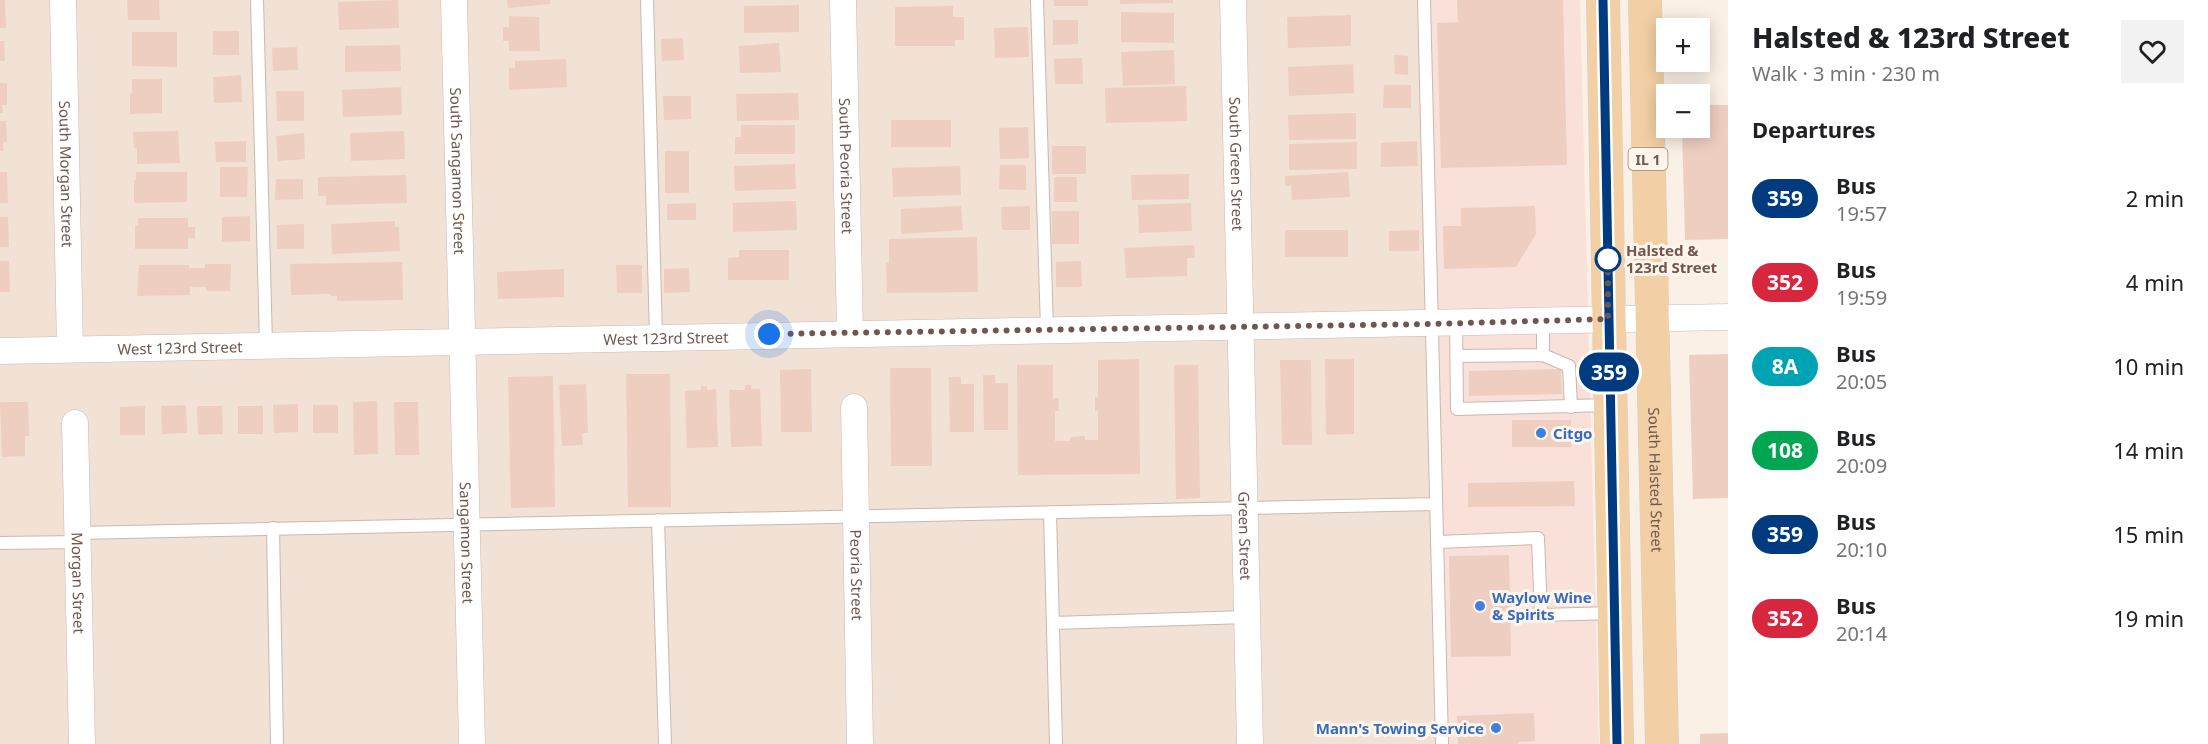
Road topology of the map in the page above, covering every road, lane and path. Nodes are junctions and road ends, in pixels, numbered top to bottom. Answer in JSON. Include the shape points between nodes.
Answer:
{"nodes":[{"id":1,"x":63,"y":0,"type":"edge"},
{"id":2,"x":257,"y":0,"type":"edge"},
{"id":3,"x":454,"y":0,"type":"edge"},
{"id":4,"x":647,"y":0,"type":"edge"},
{"id":5,"x":843,"y":0,"type":"edge"},
{"id":6,"x":1037,"y":0,"type":"edge"},
{"id":7,"x":1233,"y":0,"type":"edge"},
{"id":8,"x":1424,"y":0,"type":"edge"},
{"id":9,"x":1603,"y":0,"type":"edge"},
{"id":10,"x":1645,"y":0,"type":"edge"},
{"id":11,"x":1728,"y":316,"type":"edge"},
{"id":12,"x":1653,"y":318,"type":"junction"},
{"id":13,"x":1608,"y":319,"type":"junction"},
{"id":14,"x":1543,"y":320,"type":"junction"},
{"id":15,"x":1443,"y":323,"type":"junction"},
{"id":16,"x":1240,"y":326,"type":"junction"},
{"id":17,"x":1047,"y":329,"type":"junction"},
{"id":18,"x":850,"y":333,"type":"junction"},
{"id":19,"x":656,"y":337,"type":"junction"},
{"id":20,"x":462,"y":341,"type":"junction"},
{"id":21,"x":266,"y":345,"type":"junction"},
{"id":22,"x":70,"y":349,"type":"junction"},
{"id":23,"x":0,"y":351,"type":"edge"},
{"id":24,"x":1543,"y":355,"type":"junction"},
{"id":25,"x":1456,"y":356,"type":"junction"},
{"id":26,"x":1610,"y":405,"type":"junction"},
{"id":27,"x":854,"y":407,"type":"dead end"},
{"id":28,"x":1571,"y":407,"type":"junction"},
{"id":29,"x":75,"y":423,"type":"dead end"},
{"id":30,"x":1436,"y":504,"type":"junction"},
{"id":31,"x":1244,"y":508,"type":"junction"},
{"id":32,"x":1050,"y":512,"type":"junction"},
{"id":33,"x":856,"y":516,"type":"junction"},
{"id":34,"x":658,"y":520,"type":"junction"},
{"id":35,"x":467,"y":525,"type":"junction"},
{"id":36,"x":273,"y":528,"type":"junction"},
{"id":37,"x":77,"y":537,"type":"junction"},
{"id":38,"x":1437,"y":542,"type":"junction"},
{"id":39,"x":0,"y":543,"type":"edge"},
{"id":40,"x":1614,"y":613,"type":"junction"},
{"id":41,"x":1247,"y":617,"type":"junction"},
{"id":42,"x":1053,"y":623,"type":"junction"},
{"id":43,"x":82,"y":744,"type":"edge"},
{"id":44,"x":277,"y":744,"type":"edge"},
{"id":45,"x":472,"y":744,"type":"edge"},
{"id":46,"x":665,"y":744,"type":"edge"},
{"id":47,"x":860,"y":744,"type":"edge"},
{"id":48,"x":1056,"y":744,"type":"edge"},
{"id":49,"x":1250,"y":744,"type":"edge"},
{"id":50,"x":1442,"y":744,"type":"edge"},
{"id":51,"x":1617,"y":744,"type":"edge"},
{"id":52,"x":1662,"y":744,"type":"edge"}],
"edges":[{"from":1,"to":22,"type":"street","name":"South Morgan Street"},
{"from":2,"to":21,"type":"lane"},
{"from":3,"to":20,"type":"street","name":"South Sangamon Street"},
{"from":4,"to":19,"type":"lane"},
{"from":5,"to":18,"type":"street","name":"South Peoria Street"},
{"from":6,"to":17,"type":"lane"},
{"from":7,"to":16,"type":"street","name":"South Green Street"},
{"from":8,"to":15,"type":"lane"},
{"from":9,"to":13,"type":"main road","number":"IL 1"},
{"from":10,"to":12,"type":"main road","name":"South Halsted Street","number":"IL 1"},
{"from":11,"to":12,"type":"street","name":"West 123rd Street"},
{"from":12,"to":13,"type":"street","name":"West 123rd Street"},
{"from":12,"to":52,"type":"main road","name":"South Halsted Street","number":"IL 1"},
{"from":13,"to":14,"type":"street","name":"West 123rd Street"},
{"from":13,"to":26,"type":"main road","number":"IL 1"},
{"from":14,"to":15,"type":"street","name":"West 123rd Street"},
{"from":14,"to":24,"type":"lane"},
{"from":15,"to":16,"type":"street","name":"West 123rd Street"},
{"from":15,"to":25,"type":"lane"},
{"from":15,"to":30,"type":"lane"},
{"from":16,"to":17,"type":"street","name":"West 123rd Street"},
{"from":16,"to":31,"type":"street","name":"Green Street"},
{"from":17,"to":18,"type":"street","name":"West 123rd Street"},
{"from":18,"to":19,"type":"street","name":"West 123rd Street"},
{"from":19,"to":20,"type":"street","name":"West 123rd Street"},
{"from":20,"to":21,"type":"street","name":"West 123rd Street"},
{"from":20,"to":35,"type":"street","name":"Sangamon Street"},
{"from":21,"to":22,"type":"street","name":"West 123rd Street"},
{"from":22,"to":23,"type":"street","name":"West 123rd Street"},
{"from":24,"to":25,"type":"lane"},
{"from":24,"to":28,"type":"lane","via":[[1569,366]]},
{"from":25,"to":28,"type":"lane","via":[[1457,408]]},
{"from":26,"to":28,"type":"lane"},
{"from":26,"to":40,"type":"main road","number":"IL 1"},
{"from":27,"to":33,"type":"street","name":"Peoria Street"},
{"from":29,"to":37,"type":"street","name":"Morgan Street"},
{"from":30,"to":31,"type":"lane"},
{"from":30,"to":38,"type":"lane"},
{"from":31,"to":32,"type":"lane"},
{"from":31,"to":41,"type":"street","name":"Green Street"},
{"from":32,"to":33,"type":"lane"},
{"from":32,"to":42,"type":"lane"},
{"from":33,"to":34,"type":"lane"},
{"from":33,"to":47,"type":"street","name":"Peoria Street"},
{"from":34,"to":35,"type":"lane"},
{"from":34,"to":46,"type":"lane"},
{"from":35,"to":36,"type":"lane"},
{"from":35,"to":45,"type":"street","name":"Sangamon Street"},
{"from":36,"to":37,"type":"lane"},
{"from":36,"to":44,"type":"lane"},
{"from":37,"to":39,"type":"lane"},
{"from":37,"to":43,"type":"street","name":"Morgan Street"},
{"from":38,"to":40,"type":"lane","via":[[1538,538],[1541,615]]},
{"from":38,"to":50,"type":"lane"},
{"from":40,"to":51,"type":"main road","number":"IL 1"},
{"from":41,"to":42,"type":"lane"},
{"from":41,"to":49,"type":"street","name":"Green Street"},
{"from":42,"to":48,"type":"lane"}]}
